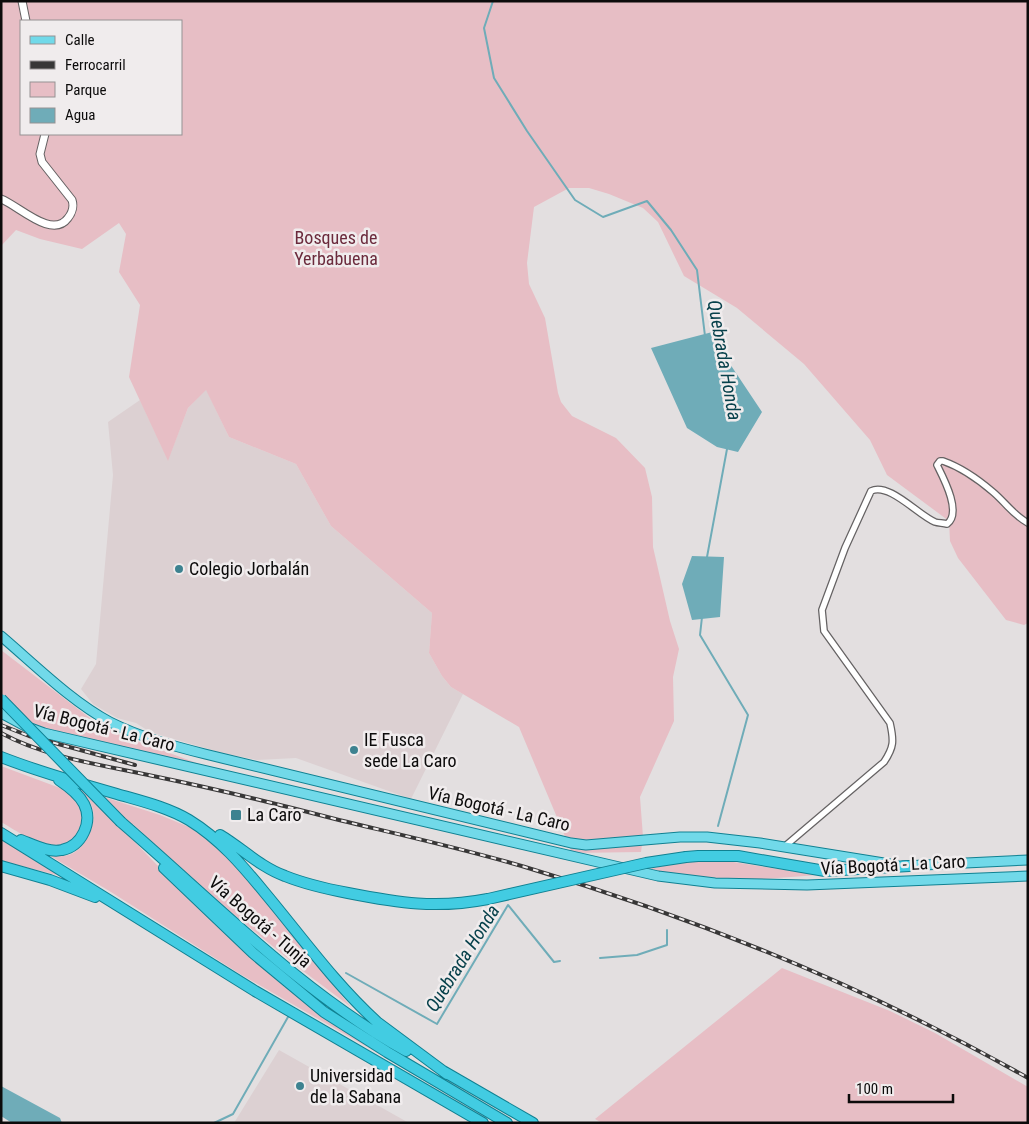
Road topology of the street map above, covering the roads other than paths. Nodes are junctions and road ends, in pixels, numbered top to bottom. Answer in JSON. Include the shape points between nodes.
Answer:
{"nodes":[{"id":1,"x":22,"y":1,"type":"edge"},
{"id":2,"x":26,"y":20,"type":"edge"},
{"id":3,"x":45,"y":135,"type":"edge"},
{"id":4,"x":1,"y":199,"type":"edge"},
{"id":5,"x":1028,"y":523,"type":"edge"},
{"id":6,"x":1,"y":636,"type":"edge"},
{"id":7,"x":1,"y":643,"type":"edge"},
{"id":8,"x":20,"y":653,"type":"junction"},
{"id":9,"x":1,"y":699,"type":"edge"},
{"id":10,"x":1,"y":713,"type":"edge"},
{"id":11,"x":1,"y":757,"type":"edge"},
{"id":12,"x":54,"y":776,"type":"junction"},
{"id":13,"x":187,"y":819,"type":"junction"},
{"id":14,"x":122,"y":822,"type":"junction"},
{"id":15,"x":2,"y":833,"type":"edge"},
{"id":16,"x":784,"y":847,"type":"junction"},
{"id":17,"x":1028,"y":860,"type":"edge"},
{"id":18,"x":1,"y":866,"type":"edge"},
{"id":19,"x":909,"y":866,"type":"junction"},
{"id":20,"x":1028,"y":876,"type":"edge"},
{"id":21,"x":152,"y":927,"type":"junction"},
{"id":22,"x":447,"y":1074,"type":"junction"},
{"id":23,"x":483,"y":1123,"type":"edge"},
{"id":24,"x":507,"y":1123,"type":"edge"},
{"id":25,"x":533,"y":1123,"type":"edge"}],
"edges":[{"from":1,"to":2,"type":"street"},
{"from":3,"to":4,"type":"street","via":[[40,154],[42,162],[72,200],[69,217],[58,225],[50,225],[37,221]]},
{"from":5,"to":16,"type":"street","via":[[1017,517],[992,491],[943,461],[937,465],[954,512],[952,520],[946,524],[935,522],[896,495],[876,489],[871,491],[822,610],[823,624],[824,631],[890,723],[892,750],[884,762]]},
{"from":6,"to":8,"type":"main road","name":"Vía Bogotá - La Caro"},
{"from":7,"to":8,"type":"main road"},
{"from":8,"to":16,"type":"main road","name":"Vía Bogotá - La Caro","via":[[79,701],[111,722],[214,756],[571,843],[707,837]]},
{"from":9,"to":14,"type":"highway","name":"Vía Bogotá - Tunja","bridge":true},
{"from":10,"to":20,"type":"main road","name":"Vía Bogotá - La Caro","via":[[44,733],[658,876],[806,886]]},
{"from":11,"to":12,"type":"highway"},
{"from":12,"to":13,"type":"highway"},
{"from":12,"to":15,"type":"highway","via":[[84,804],[86,826],[77,842],[62,850],[53,850]]},
{"from":13,"to":19,"type":"highway","bridge":true,"via":[[284,876],[370,897],[428,905],[466,903],[646,863],[698,856],[738,856],[825,871]]},
{"from":13,"to":22,"type":"highway","via":[[217,839],[240,862],[367,1013]]},
{"from":14,"to":22,"type":"highway","name":"Vía Bogotá - Tunja","via":[[317,993],[368,1029]]},
{"from":14,"to":24,"type":"highway","via":[[192,896],[306,998],[343,1026]]},
{"from":15,"to":21,"type":"highway"},
{"from":16,"to":19,"type":"main road","name":"Vía Bogotá - La Caro"},
{"from":17,"to":19,"type":"main road","name":"Vía Bogotá - La Caro"},
{"from":18,"to":21,"type":"highway","via":[[73,887]]},
{"from":21,"to":23,"type":"highway","via":[[255,991]]},
{"from":22,"to":25,"type":"highway","name":"Vía Bogotá - Tunja"}]}
